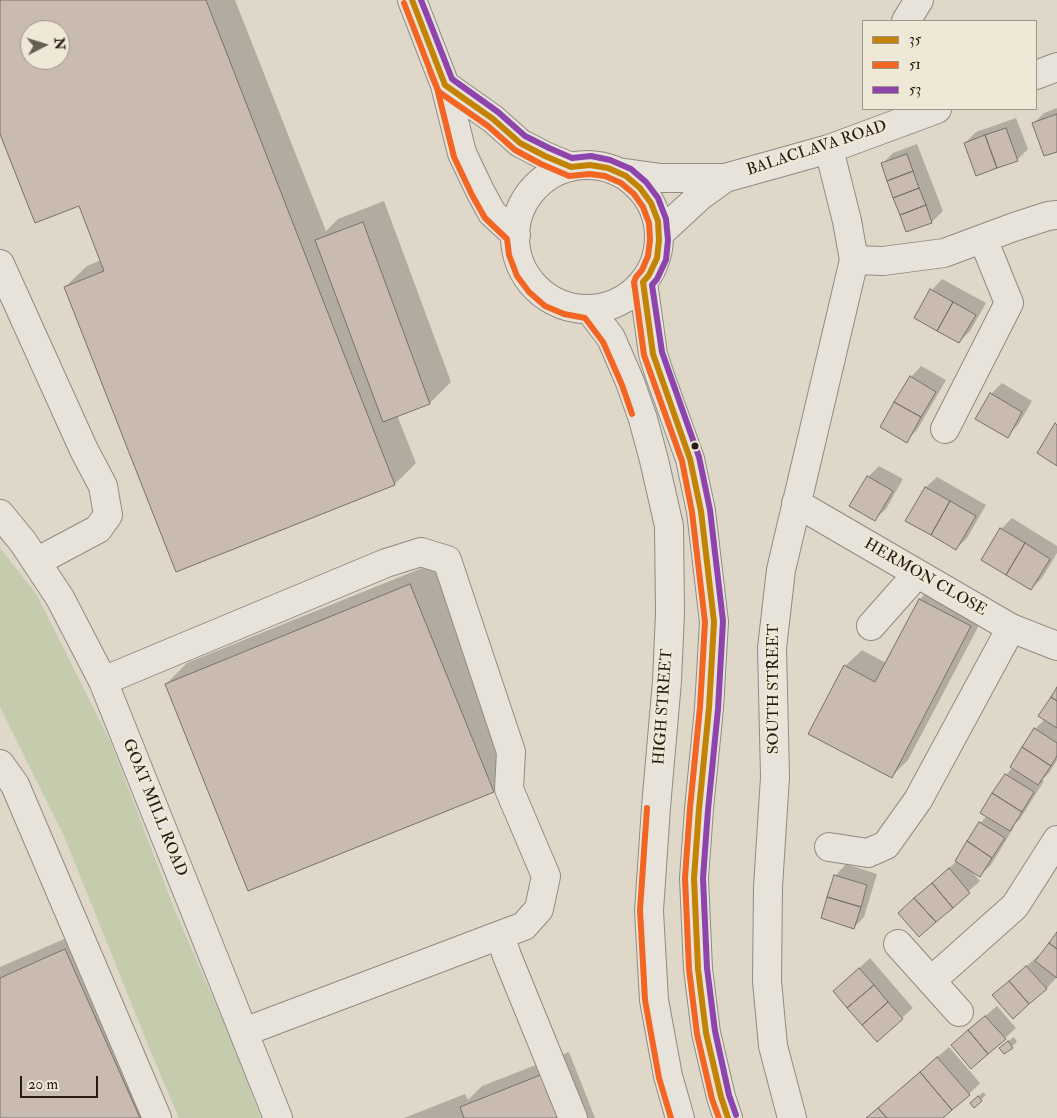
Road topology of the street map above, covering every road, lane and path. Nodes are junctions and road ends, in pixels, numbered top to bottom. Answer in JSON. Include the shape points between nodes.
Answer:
{"nodes":[{"id":1,"x":412,"y":0,"type":"edge"},
{"id":2,"x":919,"y":0,"type":"edge"},
{"id":3,"x":907,"y":20,"type":"edge"},
{"id":4,"x":1057,"y":67,"type":"edge"},
{"id":5,"x":1037,"y":75,"type":"edge"},
{"id":6,"x":445,"y":85,"type":"junction"},
{"id":7,"x":924,"y":111,"type":"edge"},
{"id":8,"x":829,"y":149,"type":"junction"},
{"id":9,"x":571,"y":167,"type":"junction"},
{"id":10,"x":618,"y":172,"type":"junction"},
{"id":11,"x":725,"y":178,"type":"junction"},
{"id":12,"x":1057,"y":215,"type":"edge"},
{"id":13,"x":659,"y":234,"type":"junction"},
{"id":14,"x":516,"y":235,"type":"junction"},
{"id":15,"x":983,"y":239,"type":"junction"},
{"id":16,"x":854,"y":260,"type":"junction"},
{"id":17,"x":0,"y":264,"type":"edge"},
{"id":18,"x":643,"y":282,"type":"junction"},
{"id":19,"x":589,"y":309,"type":"junction"},
{"id":20,"x":945,"y":429,"type":"dead end"},
{"id":21,"x":796,"y":502,"type":"junction"},
{"id":22,"x":0,"y":514,"type":"edge"},
{"id":23,"x":36,"y":562,"type":"junction"},
{"id":24,"x":917,"y":574,"type":"junction"},
{"id":25,"x":871,"y":626,"type":"dead end"},
{"id":26,"x":1011,"y":628,"type":"junction"},
{"id":27,"x":1057,"y":646,"type":"edge"},
{"id":28,"x":103,"y":681,"type":"junction"},
{"id":29,"x":0,"y":764,"type":"edge"},
{"id":30,"x":1057,"y":840,"type":"edge"},
{"id":31,"x":829,"y":847,"type":"dead end"},
{"id":32,"x":500,"y":935,"type":"junction"},
{"id":33,"x":898,"y":944,"type":"dead end"},
{"id":34,"x":931,"y":981,"type":"junction"},
{"id":35,"x":959,"y":1012,"type":"dead end"},
{"id":36,"x":244,"y":1032,"type":"junction"},
{"id":37,"x":158,"y":1118,"type":"edge"},
{"id":38,"x":278,"y":1118,"type":"edge"},
{"id":39,"x":573,"y":1118,"type":"edge"},
{"id":40,"x":680,"y":1118,"type":"edge"},
{"id":41,"x":728,"y":1118,"type":"edge"},
{"id":42,"x":792,"y":1118,"type":"edge"}],
"edges":[{"from":1,"to":6,"type":"street"},
{"from":2,"to":3,"type":"street"},
{"from":4,"to":5,"type":"street"},
{"from":6,"to":9,"type":"street","via":[[520,142]]},
{"from":6,"to":14,"type":"street","via":[[462,153],[492,213]]},
{"from":7,"to":8,"type":"street","name":"BALACLAVA ROAD"},
{"from":8,"to":11,"type":"street","name":"BALACLAVA ROAD"},
{"from":8,"to":16,"type":"street","name":"SOUTH STREET"},
{"from":9,"to":10,"type":"street","via":[[590,165]]},
{"from":9,"to":14,"type":"street","via":[[538,184],[526,199]]},
{"from":10,"to":11,"type":"street","name":"BALACLAVA ROAD","via":[[661,178]]},
{"from":10,"to":13,"type":"street","via":[[640,188],[651,203]]},
{"from":11,"to":13,"type":"street","name":"BALACLAVA ROAD"},
{"from":12,"to":15,"type":"street"},
{"from":13,"to":18,"type":"street","via":[[657,258]]},
{"from":14,"to":19,"type":"street","via":[[517,253],[535,286],[566,306]]},
{"from":15,"to":16,"type":"street","via":[[944,253],[884,261]]},
{"from":15,"to":20,"type":"street","via":[[1009,302]]},
{"from":16,"to":21,"type":"street","name":"SOUTH STREET"},
{"from":17,"to":23,"type":"street","via":[[103,486],[108,515],[98,529]]},
{"from":18,"to":19,"type":"street","via":[[621,301],[604,308]]},
{"from":18,"to":41,"type":"street","via":[[653,354],[690,459],[701,511],[714,622],[694,878],[698,969],[706,1033]]},
{"from":19,"to":40,"type":"street","name":"HIGH STREET","via":[[611,338],[630,382],[643,419],[669,526],[667,680],[649,911],[654,1000],[668,1076]]},
{"from":21,"to":24,"type":"street","name":"HERMON CLOSE"},
{"from":21,"to":42,"type":"street","name":"SOUTH STREET","via":[[781,570],[772,648],[775,777],[768,887],[767,981],[773,1046]]},
{"from":22,"to":23,"type":"street","name":"GOAT MILL ROAD"},
{"from":23,"to":28,"type":"street","name":"GOAT MILL ROAD","via":[[60,598]]},
{"from":24,"to":25,"type":"street"},
{"from":24,"to":26,"type":"street","name":"HERMON CLOSE"},
{"from":26,"to":27,"type":"street","name":"HERMON CLOSE"},
{"from":26,"to":31,"type":"street","via":[[918,800],[886,845],[868,853]]},
{"from":28,"to":32,"type":"street","via":[[386,563],[421,552],[447,560],[511,752],[509,789],[546,876],[539,909],[524,926]]},
{"from":28,"to":36,"type":"street","name":"GOAT MILL ROAD"},
{"from":29,"to":37,"type":"street","via":[[14,785]]},
{"from":30,"to":34,"type":"street","via":[[1015,906]]},
{"from":32,"to":36,"type":"street"},
{"from":32,"to":39,"type":"street"},
{"from":33,"to":34,"type":"street"},
{"from":34,"to":35,"type":"street"},
{"from":36,"to":38,"type":"street","name":"GOAT MILL ROAD"}]}
